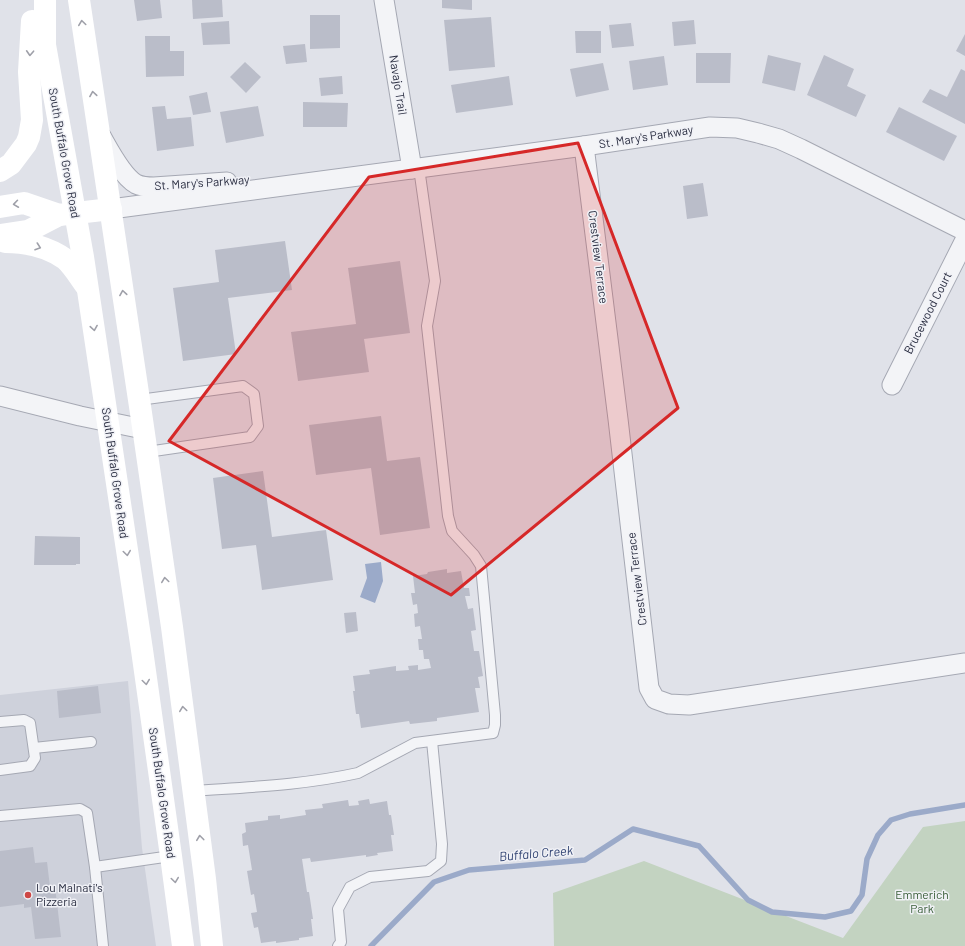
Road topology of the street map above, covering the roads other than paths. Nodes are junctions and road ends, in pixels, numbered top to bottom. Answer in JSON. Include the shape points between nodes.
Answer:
{"nodes":[{"id":1,"x":34,"y":0,"type":"edge"},
{"id":2,"x":44,"y":0,"type":"edge"},
{"id":3,"x":79,"y":0,"type":"edge"},
{"id":4,"x":384,"y":0,"type":"edge"},
{"id":5,"x":99,"y":133,"type":"junction"},
{"id":6,"x":584,"y":146,"type":"junction"},
{"id":7,"x":415,"y":168,"type":"junction"},
{"id":8,"x":0,"y":172,"type":"edge"},
{"id":9,"x":307,"y":183,"type":"junction"},
{"id":10,"x":0,"y":207,"type":"edge"},
{"id":11,"x":111,"y":209,"type":"junction"},
{"id":12,"x":67,"y":214,"type":"junction"},
{"id":13,"x":965,"y":231,"type":"edge"},
{"id":14,"x":0,"y":235,"type":"edge"},
{"id":15,"x":965,"y":240,"type":"edge"},
{"id":16,"x":0,"y":242,"type":"edge"},
{"id":17,"x":88,"y":289,"type":"junction"},
{"id":18,"x":892,"y":385,"type":"dead end"},
{"id":19,"x":0,"y":396,"type":"edge"},
{"id":20,"x":139,"y":400,"type":"junction"},
{"id":21,"x":108,"y":422,"type":"junction"},
{"id":22,"x":143,"y":429,"type":"junction"},
{"id":23,"x":147,"y":452,"type":"junction"},
{"id":24,"x":965,"y":663,"type":"edge"},
{"id":25,"x":0,"y":722,"type":"edge"},
{"id":26,"x":432,"y":741,"type":"junction"},
{"id":27,"x":91,"y":742,"type":"dead end"},
{"id":28,"x":34,"y":748,"type":"junction"},
{"id":29,"x":0,"y":770,"type":"edge"},
{"id":30,"x":194,"y":791,"type":"junction"},
{"id":31,"x":0,"y":816,"type":"edge"},
{"id":32,"x":171,"y":856,"type":"junction"},
{"id":33,"x":95,"y":867,"type":"junction"},
{"id":34,"x":103,"y":946,"type":"edge"},
{"id":35,"x":183,"y":946,"type":"edge"},
{"id":36,"x":212,"y":946,"type":"edge"},
{"id":37,"x":338,"y":946,"type":"edge"}],
"edges":[{"from":1,"to":8,"type":"main road","one_way":true,"via":[[29,72],[32,120],[26,144],[11,164]]},
{"from":2,"to":12,"type":"main road","name":"South Buffalo Grove Road","via":[[45,45]]},
{"from":5,"to":3,"type":"main road","one_way":true},
{"from":4,"to":7,"type":"street","name":"Navajo Trail"},
{"from":5,"to":9,"type":"street","name":"St. Mary's Parkway","via":[[118,166],[135,184],[141,186],[289,177]]},
{"from":5,"to":11,"type":"main road"},
{"from":6,"to":7,"type":"street","name":"St. Mary's Parkway"},
{"from":6,"to":13,"type":"street","name":"St. Mary's Parkway","via":[[710,127],[737,128],[779,139]]},
{"from":6,"to":24,"type":"street","name":"Crestview Terrace","via":[[649,688],[655,699],[669,704],[689,705]]},
{"from":7,"to":9,"type":"street","name":"St. Mary's Parkway"},
{"from":7,"to":26,"type":"lane","via":[[434,281],[427,326],[448,516],[452,532],[481,566],[495,715],[493,733]]},
{"from":9,"to":11,"type":"street","name":"St. Mary's Parkway"},
{"from":12,"to":10,"type":"main road","one_way":true,"via":[[24,204]]},
{"from":11,"to":12,"type":"main road"},
{"from":20,"to":11,"type":"main road","one_way":true},
{"from":12,"to":14,"type":"main road","via":[[28,231]]},
{"from":12,"to":17,"type":"main road","name":"South Buffalo Grove Road","via":[[83,257]]},
{"from":15,"to":18,"type":"street","name":"Brucewood Court"},
{"from":16,"to":17,"type":"main road","one_way":true,"via":[[23,243],[56,254],[65,260]]},
{"from":17,"to":21,"type":"main road","name":"South Buffalo Grove Road","one_way":true},
{"from":19,"to":21,"type":"street"},
{"from":20,"to":22,"type":"main road"},
{"from":20,"to":23,"type":"lane","via":[[243,386],[254,394],[258,426],[250,437]]},
{"from":21,"to":22,"type":"street"},
{"from":21,"to":32,"type":"main road","name":"South Buffalo Grove Road","one_way":true},
{"from":22,"to":23,"type":"main road"},
{"from":30,"to":23,"type":"main road","one_way":true},
{"from":25,"to":28,"type":"lane","via":[[24,720],[30,723]]},
{"from":26,"to":30,"type":"lane","via":[[415,743],[358,773],[318,781]]},
{"from":26,"to":37,"type":"lane","via":[[442,844],[441,861],[428,871],[370,877],[350,887],[338,909],[341,942]]},
{"from":27,"to":28,"type":"lane"},
{"from":28,"to":29,"type":"lane","via":[[35,758],[30,766]]},
{"from":36,"to":30,"type":"main road","one_way":true},
{"from":31,"to":33,"type":"lane","via":[[80,809],[87,813]]},
{"from":32,"to":33,"type":"lane"},
{"from":32,"to":35,"type":"main road","name":"South Buffalo Grove Road","one_way":true},
{"from":33,"to":34,"type":"lane"}]}
